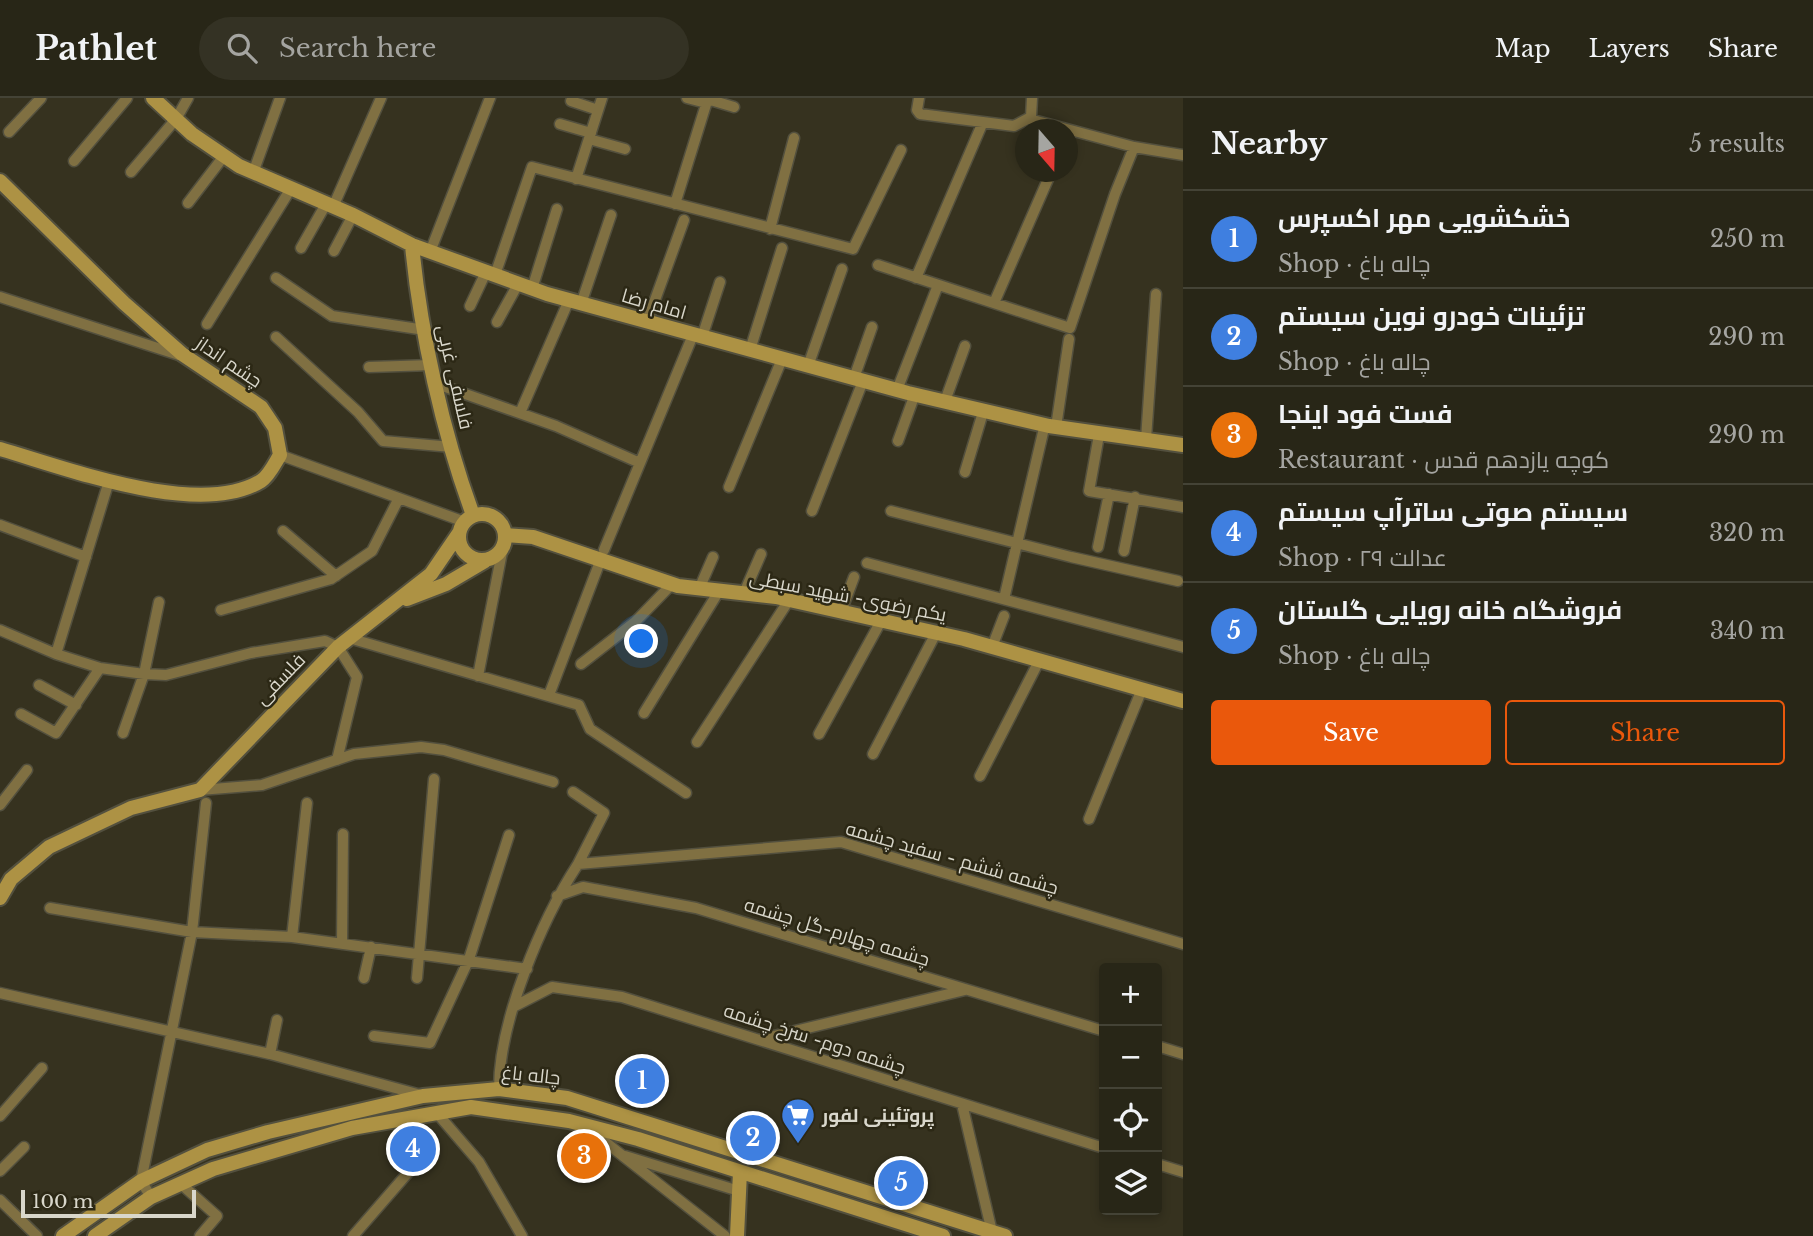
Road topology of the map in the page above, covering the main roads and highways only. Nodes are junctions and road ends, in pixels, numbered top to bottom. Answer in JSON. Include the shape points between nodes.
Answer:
{"nodes":[{"id":1,"x":153,"y":98,"type":"edge"},
{"id":2,"x":0,"y":174,"type":"edge"},
{"id":3,"x":5,"y":186,"type":"edge"},
{"id":4,"x":412,"y":245,"type":"junction"},
{"id":5,"x":1183,"y":445,"type":"edge"},
{"id":6,"x":0,"y":449,"type":"edge"},
{"id":7,"x":466,"y":523,"type":"junction"},
{"id":8,"x":504,"y":541,"type":"junction"},
{"id":9,"x":491,"y":558,"type":"junction"},
{"id":10,"x":396,"y":604,"type":"junction"},
{"id":11,"x":1183,"y":701,"type":"edge"},
{"id":12,"x":6,"y":875,"type":"edge"},
{"id":13,"x":0,"y":898,"type":"edge"},
{"id":14,"x":740,"y":1172,"type":"junction"},
{"id":15,"x":999,"y":1234,"type":"edge"},
{"id":16,"x":63,"y":1236,"type":"edge"},
{"id":17,"x":95,"y":1236,"type":"edge"},
{"id":18,"x":737,"y":1236,"type":"edge"},
{"id":19,"x":943,"y":1236,"type":"edge"}],
"edges":[{"from":1,"to":4,"type":"main road","name":"امام رضا","via":[[224,156],[253,173]]},
{"from":2,"to":3,"type":"main road","name":"چشم انداز"},
{"from":3,"to":6,"type":"main road","name":"چشم انداز","via":[[124,303],[189,359],[261,407],[275,429],[280,455],[264,479],[239,492],[187,495],[109,481]]},
{"from":4,"to":5,"type":"main road","name":"امام رضا","via":[[575,302],[897,390],[1051,426]]},
{"from":4,"to":7,"type":"main road","name":"فلسفی غربی","via":[[417,297]]},
{"from":7,"to":8,"type":"main road","via":[[492,516],[501,524]]},
{"from":7,"to":9,"type":"main road","via":[[460,546],[475,559]]},
{"from":7,"to":10,"type":"main road","via":[[431,574]]},
{"from":8,"to":9,"type":"main road"},
{"from":8,"to":11,"type":"main road","name":"یکم رضوی- شهید سبطی","via":[[533,537],[602,554],[672,584],[789,600],[936,633]]},
{"from":9,"to":10,"type":"main road","via":[[446,584]]},
{"from":10,"to":12,"type":"main road","name":"فلسفی","via":[[344,643],[203,797],[131,808],[49,846]]},
{"from":12,"to":13,"type":"main road"},
{"from":14,"to":17,"type":"main road","name":"چاله باغ","via":[[583,1125],[471,1107],[352,1128],[274,1149],[151,1197]]},
{"from":14,"to":18,"type":"main road"},
{"from":14,"to":19,"type":"main road","name":"چاله باغ"},
{"from":15,"to":16,"type":"main road","name":"چاله باغ","via":[[567,1098],[499,1090],[424,1096],[348,1111],[207,1150],[141,1181]]}]}
